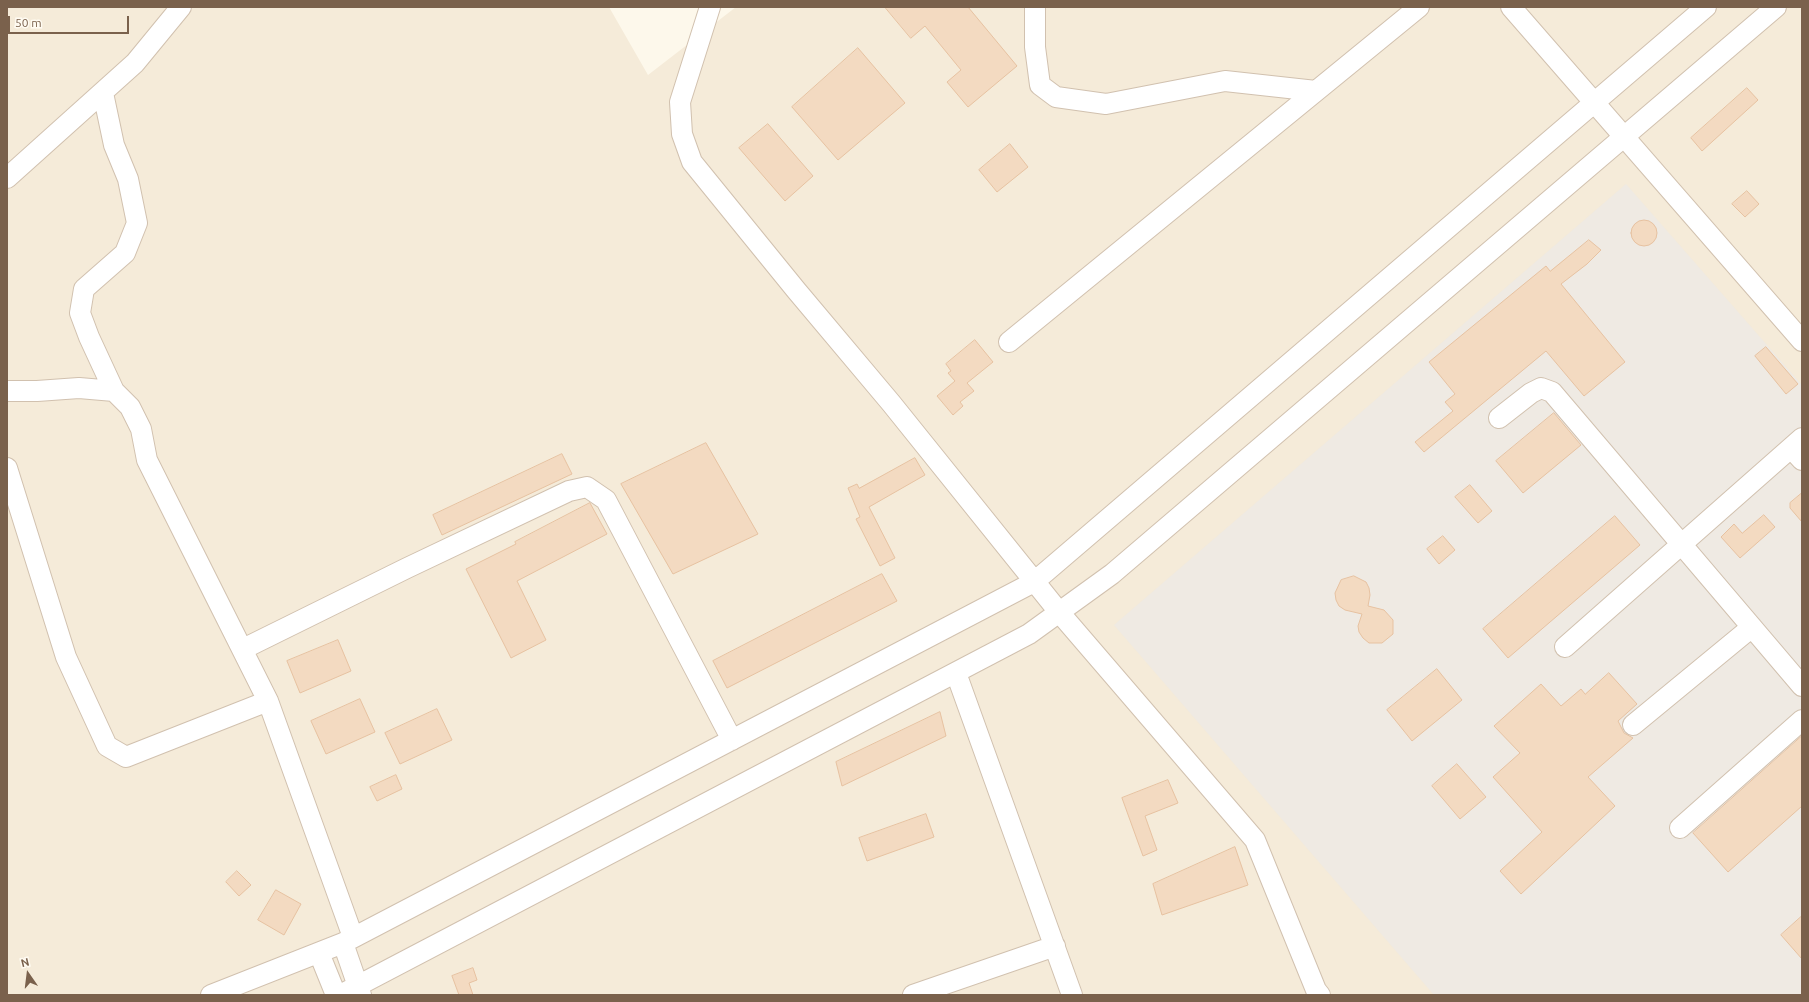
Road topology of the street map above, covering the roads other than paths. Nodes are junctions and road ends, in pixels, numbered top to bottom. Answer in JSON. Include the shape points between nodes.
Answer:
{"nodes":[{"id":1,"x":181,"y":7,"type":"edge"},
{"id":2,"x":710,"y":7,"type":"edge"},
{"id":3,"x":1035,"y":7,"type":"edge"},
{"id":4,"x":1419,"y":7,"type":"edge"},
{"id":5,"x":1511,"y":7,"type":"edge"},
{"id":6,"x":1706,"y":7,"type":"edge"},
{"id":7,"x":1776,"y":7,"type":"edge"},
{"id":8,"x":1316,"y":91,"type":"junction"},
{"id":9,"x":102,"y":93,"type":"junction"},
{"id":10,"x":1589,"y":95,"type":"junction"},
{"id":11,"x":1625,"y":137,"type":"junction"},
{"id":12,"x":7,"y":178,"type":"edge"},
{"id":13,"x":1802,"y":341,"type":"edge"},
{"id":14,"x":1009,"y":342,"type":"dead end"},
{"id":15,"x":114,"y":390,"type":"junction"},
{"id":16,"x":7,"y":391,"type":"edge"},
{"id":17,"x":1500,"y":418,"type":"dead end"},
{"id":18,"x":1798,"y":449,"type":"edge"},
{"id":19,"x":7,"y":468,"type":"edge"},
{"id":20,"x":1681,"y":544,"type":"junction"},
{"id":21,"x":1034,"y":582,"type":"junction"},
{"id":22,"x":1059,"y":612,"type":"junction"},
{"id":23,"x":1752,"y":627,"type":"junction"},
{"id":24,"x":1565,"y":647,"type":"dead end"},
{"id":25,"x":243,"y":649,"type":"junction"},
{"id":26,"x":956,"y":673,"type":"junction"},
{"id":27,"x":1802,"y":686,"type":"edge"},
{"id":28,"x":268,"y":701,"type":"junction"},
{"id":29,"x":1802,"y":720,"type":"edge"},
{"id":30,"x":1633,"y":725,"type":"dead end"},
{"id":31,"x":732,"y":740,"type":"junction"},
{"id":32,"x":1680,"y":828,"type":"dead end"},
{"id":33,"x":348,"y":940,"type":"junction"},
{"id":34,"x":1055,"y":946,"type":"junction"},
{"id":35,"x":319,"y":954,"type":"junction"},
{"id":36,"x":359,"y":991,"type":"edge"},
{"id":37,"x":211,"y":995,"type":"edge"},
{"id":38,"x":336,"y":995,"type":"edge"},
{"id":39,"x":340,"y":995,"type":"edge"},
{"id":40,"x":913,"y":995,"type":"edge"},
{"id":41,"x":1072,"y":995,"type":"edge"},
{"id":42,"x":1320,"y":995,"type":"edge"}],
"edges":[{"from":1,"to":9,"type":"street","via":[[135,63]]},
{"from":2,"to":21,"type":"street","via":[[680,102],[682,134],[692,162],[891,402]]},
{"from":3,"to":8,"type":"street","via":[[1035,47],[1040,84],[1056,96],[1106,104],[1224,80]]},
{"from":4,"to":8,"type":"street"},
{"from":5,"to":10,"type":"street"},
{"from":6,"to":10,"type":"street"},
{"from":7,"to":11,"type":"street"},
{"from":8,"to":14,"type":"street"},
{"from":9,"to":12,"type":"street"},
{"from":9,"to":15,"type":"street","via":[[114,145],[128,179],[137,223],[125,254],[84,289],[80,313]]},
{"from":10,"to":11,"type":"street"},
{"from":10,"to":21,"type":"street"},
{"from":11,"to":13,"type":"street"},
{"from":11,"to":22,"type":"street","via":[[1118,569]]},
{"from":15,"to":16,"type":"street","via":[[79,388]]},
{"from":15,"to":25,"type":"street","via":[[130,407],[141,429],[147,460]]},
{"from":17,"to":20,"type":"street","via":[[1531,393],[1542,388],[1552,392]]},
{"from":18,"to":20,"type":"street"},
{"from":19,"to":28,"type":"street","via":[[66,657],[107,746],[126,757]]},
{"from":20,"to":23,"type":"street"},
{"from":20,"to":24,"type":"street"},
{"from":21,"to":22,"type":"street"},
{"from":21,"to":31,"type":"street"},
{"from":22,"to":26,"type":"street","via":[[1029,634]]},
{"from":22,"to":42,"type":"street","via":[[1255,840]]},
{"from":23,"to":27,"type":"street"},
{"from":23,"to":30,"type":"street"},
{"from":25,"to":28,"type":"street"},
{"from":25,"to":31,"type":"street","via":[[569,491],[587,486],[606,500]]},
{"from":26,"to":34,"type":"street"},
{"from":26,"to":36,"type":"street","via":[[856,723]]},
{"from":28,"to":33,"type":"street"},
{"from":29,"to":32,"type":"street"},
{"from":31,"to":33,"type":"street"},
{"from":33,"to":35,"type":"street"},
{"from":33,"to":36,"type":"street"},
{"from":34,"to":40,"type":"street"},
{"from":34,"to":41,"type":"street"},
{"from":35,"to":37,"type":"street"},
{"from":35,"to":38,"type":"street"},
{"from":36,"to":39,"type":"street"}]}
